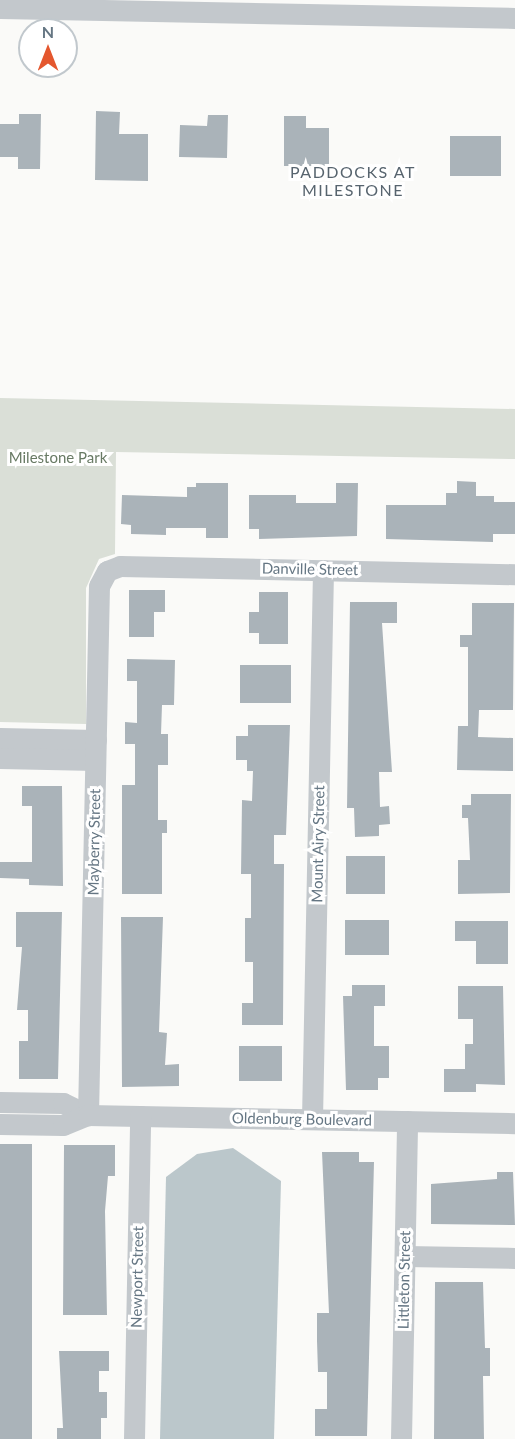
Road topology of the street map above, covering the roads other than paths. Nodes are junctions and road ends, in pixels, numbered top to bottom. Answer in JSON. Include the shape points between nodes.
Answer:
{"nodes":[{"id":1,"x":0,"y":8,"type":"edge"},
{"id":2,"x":515,"y":11,"type":"edge"},
{"id":3,"x":515,"y":18,"type":"edge"},
{"id":4,"x":323,"y":570,"type":"junction"},
{"id":5,"x":107,"y":572,"type":"joint"},
{"id":6,"x":515,"y":574,"type":"edge"},
{"id":7,"x":0,"y":738,"type":"edge"},
{"id":8,"x":95,"y":750,"type":"junction"},
{"id":9,"x":0,"y":758,"type":"edge"},
{"id":10,"x":0,"y":1102,"type":"edge"},
{"id":11,"x":88,"y":1115,"type":"junction"},
{"id":12,"x":140,"y":1116,"type":"junction"},
{"id":13,"x":312,"y":1119,"type":"junction"},
{"id":14,"x":407,"y":1121,"type":"junction"},
{"id":15,"x":515,"y":1123,"type":"edge"},
{"id":16,"x":0,"y":1124,"type":"edge"},
{"id":17,"x":405,"y":1256,"type":"junction"},
{"id":18,"x":515,"y":1258,"type":"edge"},
{"id":19,"x":134,"y":1439,"type":"edge"},
{"id":20,"x":401,"y":1439,"type":"edge"}],
"edges":[{"from":1,"to":3,"type":"street"},
{"from":2,"to":3,"type":"street"},
{"from":4,"to":5,"type":"street","name":"Danville Street","via":[[120,566]]},
{"from":4,"to":6,"type":"street","name":"Danville Street"},
{"from":4,"to":13,"type":"street","name":"Mount Airy Street"},
{"from":5,"to":8,"type":"street","name":"Mayberry Street","via":[[99,586]]},
{"from":7,"to":8,"type":"street"},
{"from":8,"to":9,"type":"street"},
{"from":8,"to":11,"type":"street","name":"Mayberry Street"},
{"from":10,"to":11,"type":"street","name":"Oldenburg Boulevard","via":[[63,1103]]},
{"from":11,"to":12,"type":"street","name":"Oldenburg Boulevard"},
{"from":11,"to":16,"type":"street","name":"Oldenburg Boulevard","via":[[63,1125]]},
{"from":12,"to":13,"type":"street","name":"Oldenburg Boulevard"},
{"from":12,"to":19,"type":"street","name":"Newport Street"},
{"from":13,"to":14,"type":"street","name":"Oldenburg Boulevard"},
{"from":14,"to":15,"type":"street","name":"Oldenburg Boulevard"},
{"from":14,"to":17,"type":"street","name":"Littleton Street"},
{"from":17,"to":18,"type":"street"},
{"from":17,"to":20,"type":"street","name":"Littleton Street"}]}
